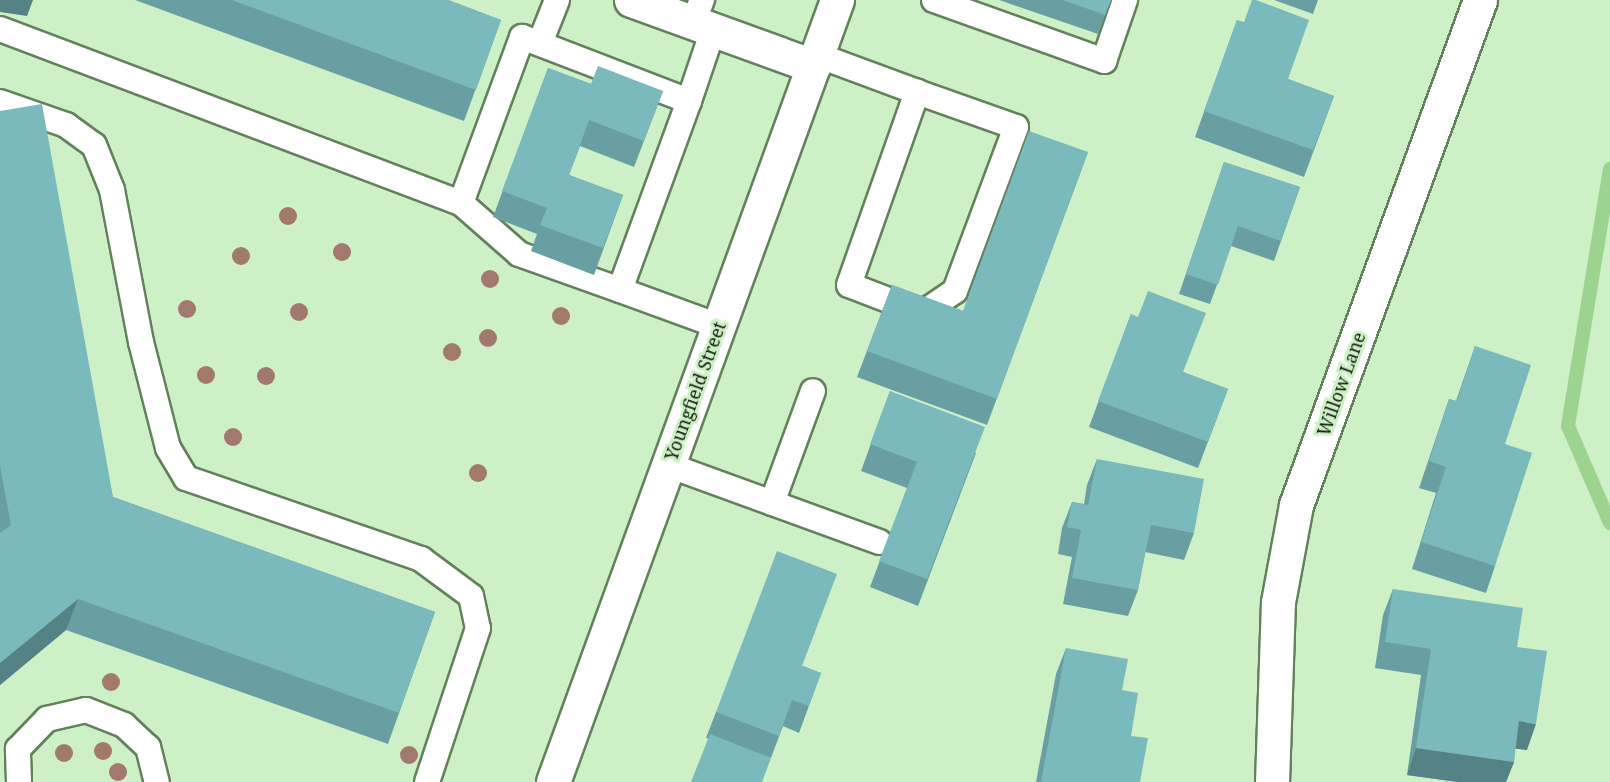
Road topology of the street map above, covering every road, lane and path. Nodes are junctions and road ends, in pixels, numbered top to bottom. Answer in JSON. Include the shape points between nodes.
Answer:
{"nodes":[{"id":1,"x":557,"y":0,"type":"edge"},
{"id":2,"x":631,"y":0,"type":"edge"},
{"id":3,"x":837,"y":0,"type":"edge"},
{"id":4,"x":934,"y":0,"type":"edge"},
{"id":5,"x":1125,"y":0,"type":"edge"},
{"id":6,"x":1480,"y":0,"type":"edge"},
{"id":7,"x":703,"y":18,"type":"edge"},
{"id":8,"x":0,"y":29,"type":"edge"},
{"id":9,"x":540,"y":44,"type":"junction"},
{"id":10,"x":815,"y":61,"type":"junction"},
{"id":11,"x":917,"y":92,"type":"junction"},
{"id":12,"x":688,"y":100,"type":"junction"},
{"id":13,"x":0,"y":102,"type":"edge"},
{"id":14,"x":462,"y":203,"type":"junction"},
{"id":15,"x":620,"y":290,"type":"junction"},
{"id":16,"x":718,"y":326,"type":"junction"},
{"id":17,"x":813,"y":391,"type":"dead end"},
{"id":18,"x":668,"y":465,"type":"junction"},
{"id":19,"x":772,"y":503,"type":"junction"},
{"id":20,"x":879,"y":542,"type":"dead end"},
{"id":21,"x":19,"y":782,"type":"edge"},
{"id":22,"x":157,"y":782,"type":"edge"},
{"id":23,"x":427,"y":782,"type":"edge"},
{"id":24,"x":553,"y":782,"type":"edge"},
{"id":25,"x":1272,"y":782,"type":"edge"}],
"edges":[{"from":1,"to":9,"type":"lane"},
{"from":2,"to":7,"type":"street"},
{"from":3,"to":10,"type":"street","name":"Youngfield Street"},
{"from":4,"to":5,"type":"lane","via":[[1104,61]]},
{"from":6,"to":25,"type":"street","name":"Willow Lane","via":[[1296,506],[1278,602]]},
{"from":7,"to":10,"type":"street"},
{"from":7,"to":12,"type":"lane"},
{"from":8,"to":14,"type":"lane"},
{"from":9,"to":12,"type":"lane"},
{"from":9,"to":14,"type":"lane","via":[[522,37]]},
{"from":10,"to":11,"type":"lane"},
{"from":10,"to":16,"type":"street","name":"Youngfield Street"},
{"from":11,"to":11,"type":"lane","via":[[1016,127],[955,291],[922,313],[849,285]]},
{"from":12,"to":15,"type":"lane"},
{"from":13,"to":23,"type":"lane","via":[[66,125],[94,145],[112,190],[141,342],[168,448],[186,478],[421,559],[471,596],[478,628]]},
{"from":14,"to":15,"type":"lane","via":[[519,254]]},
{"from":15,"to":16,"type":"lane"},
{"from":16,"to":18,"type":"street","name":"Youngfield Street"},
{"from":17,"to":19,"type":"lane"},
{"from":18,"to":19,"type":"lane"},
{"from":18,"to":24,"type":"street","name":"Youngfield Street"},
{"from":19,"to":20,"type":"lane"},
{"from":21,"to":22,"type":"lane","via":[[18,749],[47,719],[86,710],[124,725],[148,747]]}]}
